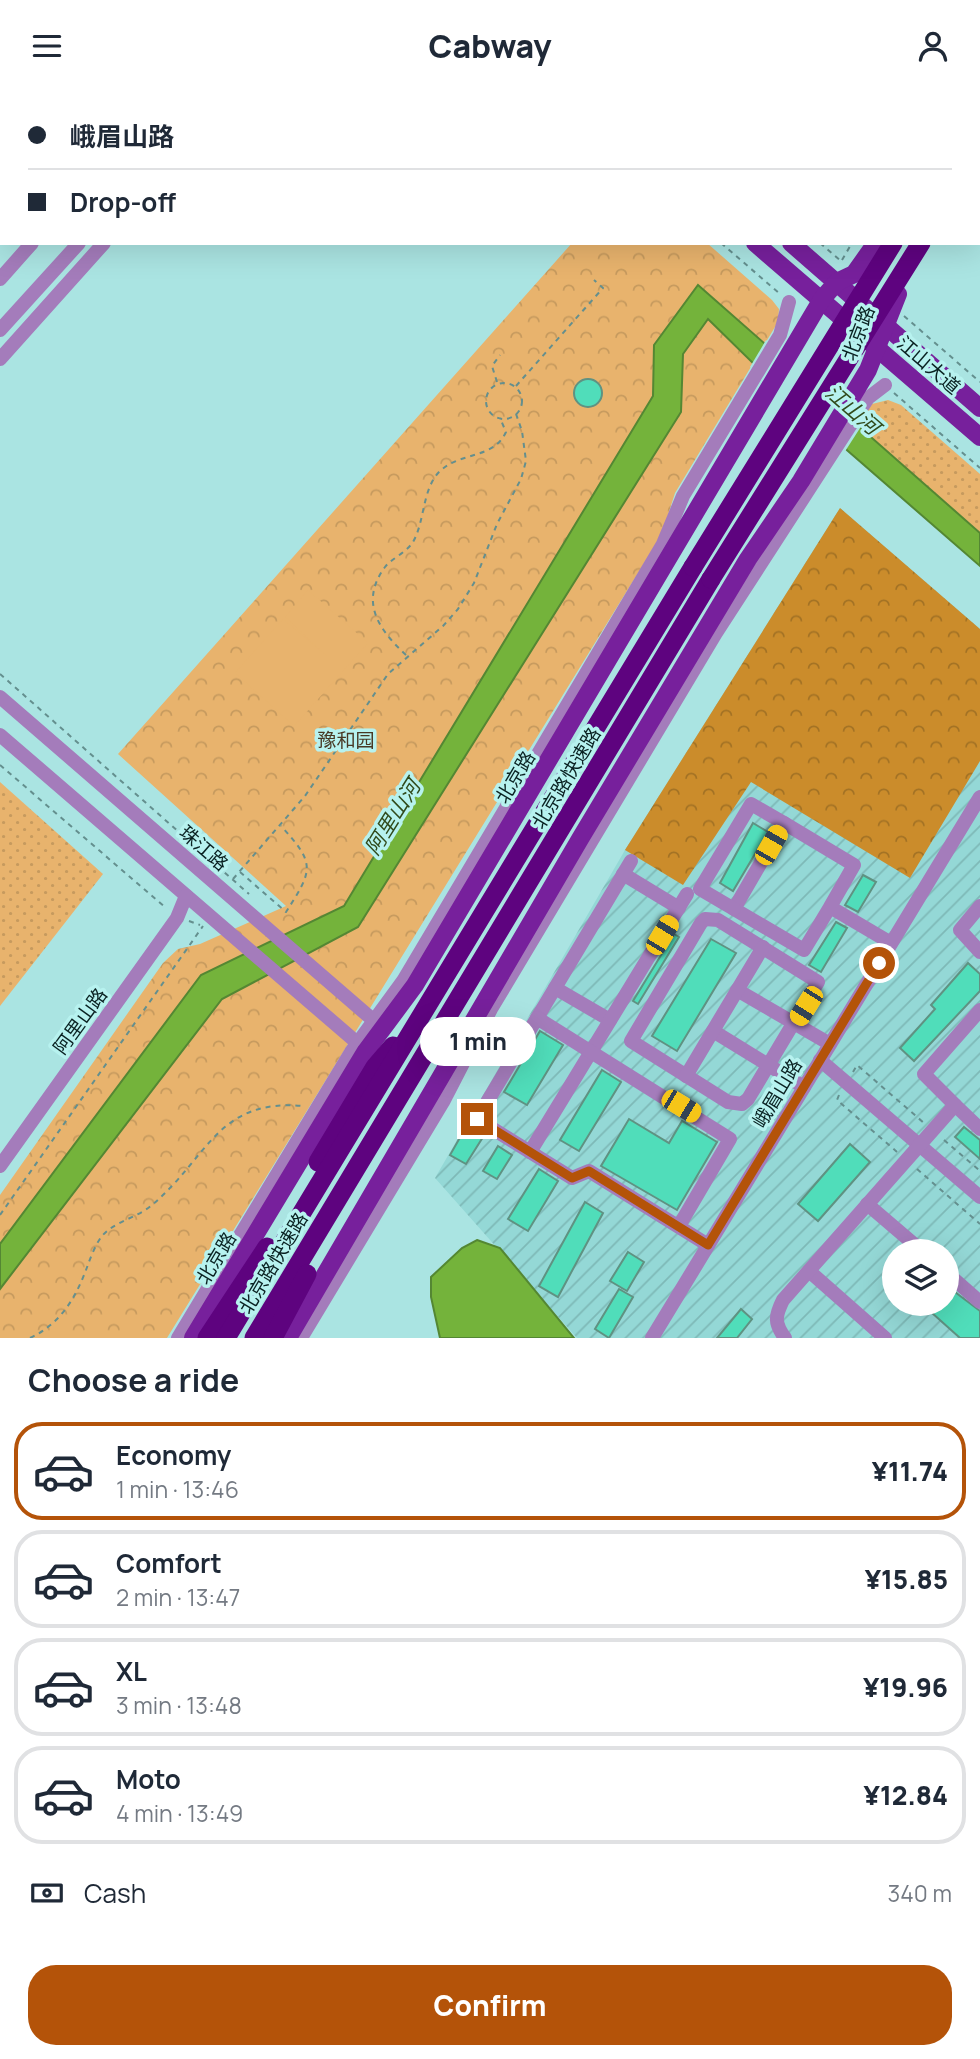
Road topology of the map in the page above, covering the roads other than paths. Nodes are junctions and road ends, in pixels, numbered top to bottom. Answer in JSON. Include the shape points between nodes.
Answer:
{"nodes":[{"id":1,"x":30,"y":245,"type":"edge"},
{"id":2,"x":77,"y":245,"type":"edge"},
{"id":3,"x":102,"y":245,"type":"edge"},
{"id":4,"x":757,"y":245,"type":"edge"},
{"id":5,"x":793,"y":245,"type":"edge"},
{"id":6,"x":875,"y":245,"type":"edge"},
{"id":7,"x":892,"y":245,"type":"edge"},
{"id":8,"x":920,"y":245,"type":"edge"},
{"id":9,"x":928,"y":245,"type":"edge"},
{"id":10,"x":0,"y":279,"type":"edge"},
{"id":11,"x":837,"y":282,"type":"junction"},
{"id":12,"x":822,"y":299,"type":"junction"},
{"id":13,"x":789,"y":302,"type":"road end"},
{"id":14,"x":885,"y":324,"type":"junction"},
{"id":15,"x":0,"y":331,"type":"edge"},
{"id":16,"x":876,"y":347,"type":"junction"},
{"id":17,"x":0,"y":359,"type":"edge"},
{"id":18,"x":885,"y":385,"type":"dead end"},
{"id":19,"x":980,"y":408,"type":"edge"},
{"id":20,"x":851,"y":411,"type":"junction"},
{"id":21,"x":980,"y":437,"type":"edge"},
{"id":22,"x":832,"y":443,"type":"junction"},
{"id":23,"x":0,"y":697,"type":"edge"},
{"id":24,"x":0,"y":735,"type":"edge"},
{"id":25,"x":980,"y":797,"type":"edge"},
{"id":26,"x":784,"y":823,"type":"junction"},
{"id":27,"x":631,"y":861,"type":"dead end"},
{"id":28,"x":622,"y":874,"type":"junction"},
{"id":29,"x":687,"y":894,"type":"dead end"},
{"id":30,"x":186,"y":896,"type":"junction"},
{"id":31,"x":980,"y":906,"type":"edge"},
{"id":32,"x":830,"y":907,"type":"junction"},
{"id":33,"x":678,"y":908,"type":"junction"},
{"id":34,"x":734,"y":909,"type":"junction"},
{"id":35,"x":891,"y":943,"type":"junction"},
{"id":36,"x":763,"y":947,"type":"junction"},
{"id":37,"x":980,"y":952,"type":"edge"},
{"id":38,"x":442,"y":985,"type":"junction"},
{"id":39,"x":555,"y":988,"type":"junction"},
{"id":40,"x":737,"y":990,"type":"junction"},
{"id":41,"x":980,"y":1010,"type":"edge"},
{"id":42,"x":537,"y":1018,"type":"junction"},
{"id":43,"x":610,"y":1020,"type":"junction"},
{"id":44,"x":795,"y":1024,"type":"junction"},
{"id":45,"x":378,"y":1025,"type":"junction"},
{"id":46,"x":713,"y":1031,"type":"junction"},
{"id":47,"x":433,"y":1044,"type":"junction"},
{"id":48,"x":830,"y":1044,"type":"junction"},
{"id":49,"x":362,"y":1047,"type":"junction"},
{"id":50,"x":591,"y":1051,"type":"junction"},
{"id":51,"x":820,"y":1060,"type":"junction"},
{"id":52,"x":769,"y":1066,"type":"junction"},
{"id":53,"x":686,"y":1076,"type":"junction"},
{"id":54,"x":804,"y":1087,"type":"junction"},
{"id":55,"x":955,"y":1105,"type":"junction"},
{"id":56,"x":977,"y":1121,"type":"edge"},
{"id":57,"x":919,"y":1144,"type":"junction"},
{"id":58,"x":530,"y":1152,"type":"junction"},
{"id":59,"x":0,"y":1166,"type":"edge"},
{"id":60,"x":980,"y":1197,"type":"edge"},
{"id":61,"x":867,"y":1203,"type":"junction"},
{"id":62,"x":679,"y":1226,"type":"junction"},
{"id":63,"x":908,"y":1239,"type":"edge"},
{"id":64,"x":708,"y":1245,"type":"junction"},
{"id":65,"x":809,"y":1271,"type":"junction"},
{"id":66,"x":959,"y":1284,"type":"edge"},
{"id":67,"x":980,"y":1302,"type":"edge"},
{"id":68,"x":780,"y":1332,"type":"edge"},
{"id":69,"x":178,"y":1338,"type":"edge"},
{"id":70,"x":193,"y":1338,"type":"edge"},
{"id":71,"x":207,"y":1338,"type":"edge"},
{"id":72,"x":226,"y":1338,"type":"edge"},
{"id":73,"x":254,"y":1338,"type":"edge"},
{"id":74,"x":273,"y":1338,"type":"edge"},
{"id":75,"x":288,"y":1338,"type":"edge"},
{"id":76,"x":301,"y":1338,"type":"edge"},
{"id":77,"x":652,"y":1338,"type":"edge"},
{"id":78,"x":765,"y":1338,"type":"edge"},
{"id":79,"x":885,"y":1338,"type":"edge"}],
"edges":[{"from":1,"to":10,"type":"street"},
{"from":2,"to":15,"type":"street"},
{"from":3,"to":17,"type":"street"},
{"from":4,"to":12,"type":"main road","name":"江山大道"},
{"from":5,"to":11,"type":"main road","name":"江山大道"},
{"from":6,"to":11,"type":"main road","name":"北京路","via":[[855,274]]},
{"from":7,"to":38,"type":"highway","name":"北京路快速路","bridge":true},
{"from":8,"to":47,"type":"highway","name":"北京路快速路","bridge":true,"via":[[712,579]]},
{"from":9,"to":14,"type":"main road","name":"北京路","via":[[891,305]]},
{"from":11,"to":12,"type":"main road","name":"北京路"},
{"from":11,"to":14,"type":"main road","name":"江山大道"},
{"from":12,"to":16,"type":"main road","name":"江山大道"},
{"from":12,"to":45,"type":"main road","name":"北京路","via":[[415,985]]},
{"from":13,"to":45,"type":"street","via":[[776,342],[683,496],[663,544]]},
{"from":14,"to":16,"type":"main road","name":"北京路"},
{"from":14,"to":19,"type":"main road","name":"江山大道"},
{"from":16,"to":20,"type":"main road","name":"北京路"},
{"from":16,"to":21,"type":"main road","name":"江山大道"},
{"from":18,"to":20,"type":"street"},
{"from":20,"to":22,"type":"main road","name":"北京路"},
{"from":22,"to":75,"type":"main road","name":"北京路","via":[[748,559]]},
{"from":22,"to":76,"type":"street","via":[[491,1009],[443,1102]]},
{"from":23,"to":45,"type":"street","name":"珠江路"},
{"from":24,"to":30,"type":"street"},
{"from":25,"to":35,"type":"street","name":"峨眉山路"},
{"from":26,"to":32,"type":"street","via":[[854,865]]},
{"from":26,"to":34,"type":"street"},
{"from":26,"to":34,"type":"street","via":[[751,804],[700,889]]},
{"from":27,"to":28,"type":"street"},
{"from":28,"to":33,"type":"street"},
{"from":28,"to":39,"type":"street"},
{"from":29,"to":33,"type":"street"},
{"from":30,"to":49,"type":"street"},
{"from":30,"to":59,"type":"street","name":"阿里山路","via":[[177,918]]},
{"from":31,"to":37,"type":"street","via":[[960,930]]},
{"from":32,"to":34,"type":"street","via":[[804,950]]},
{"from":32,"to":35,"type":"street"},
{"from":33,"to":43,"type":"street"},
{"from":35,"to":48,"type":"street","name":"峨眉山路"},
{"from":36,"to":40,"type":"street"},
{"from":36,"to":44,"type":"street","via":[[818,982]]},
{"from":36,"to":53,"type":"street","via":[[718,920],[701,923],[631,1041]]},
{"from":38,"to":71,"type":"highway","via":[[375,1067]]},
{"from":38,"to":72,"type":"highway","name":"北京路快速路"},
{"from":39,"to":42,"type":"street"},
{"from":39,"to":43,"type":"street"},
{"from":40,"to":44,"type":"street"},
{"from":40,"to":46,"type":"street"},
{"from":41,"to":55,"type":"street","via":[[924,1074]]},
{"from":42,"to":50,"type":"street"},
{"from":42,"to":58,"type":"street","via":[[477,1119]]},
{"from":43,"to":50,"type":"street"},
{"from":44,"to":48,"type":"street"},
{"from":44,"to":52,"type":"street"},
{"from":45,"to":49,"type":"main road","name":"北京路"},
{"from":46,"to":52,"type":"street"},
{"from":46,"to":53,"type":"street"},
{"from":47,"to":73,"type":"highway","name":"北京路快速路"},
{"from":47,"to":74,"type":"highway","via":[[404,1105]]},
{"from":48,"to":51,"type":"street","name":"峨眉山路"},
{"from":49,"to":69,"type":"street","via":[[317,1107]]},
{"from":49,"to":70,"type":"main road","name":"北京路"},
{"from":50,"to":58,"type":"street"},
{"from":50,"to":62,"type":"street","via":[[730,1139]]},
{"from":51,"to":54,"type":"street","name":"峨眉山路"},
{"from":51,"to":57,"type":"street"},
{"from":52,"to":53,"type":"street","via":[[742,1104],[727,1102]]},
{"from":52,"to":54,"type":"street"},
{"from":54,"to":64,"type":"street","name":"峨眉山路"},
{"from":55,"to":56,"type":"street"},
{"from":55,"to":57,"type":"street"},
{"from":57,"to":60,"type":"street"},
{"from":57,"to":61,"type":"street"},
{"from":58,"to":62,"type":"street","via":[[572,1178],[589,1171]]},
{"from":61,"to":63,"type":"street"},
{"from":61,"to":65,"type":"street"},
{"from":62,"to":64,"type":"street"},
{"from":64,"to":77,"type":"street","name":"峨眉山路"},
{"from":65,"to":68,"type":"street","via":[[776,1314]]},
{"from":65,"to":79,"type":"street"},
{"from":66,"to":67,"type":"street"},
{"from":68,"to":78,"type":"street"}]}
